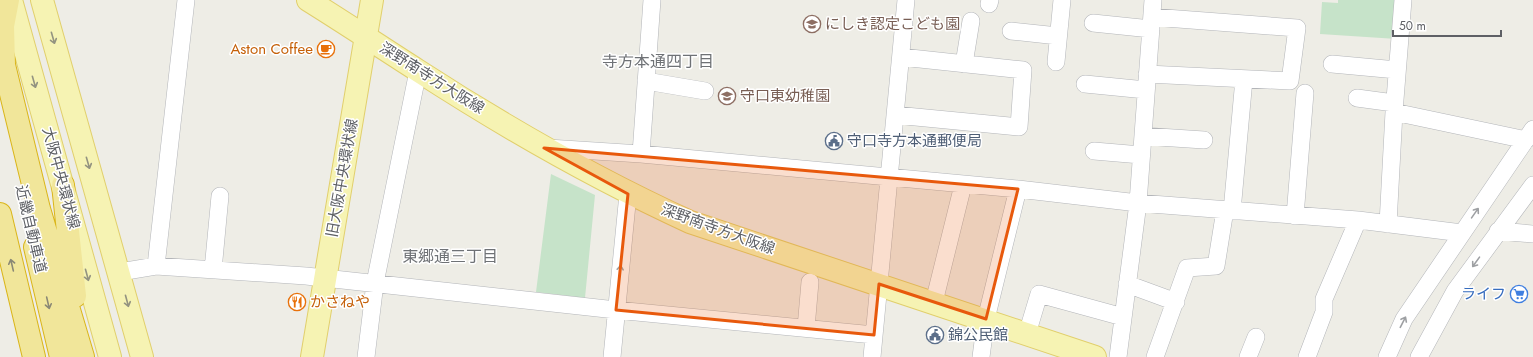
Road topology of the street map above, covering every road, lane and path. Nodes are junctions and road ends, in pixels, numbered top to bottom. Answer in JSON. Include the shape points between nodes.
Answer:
{"nodes":[{"id":1,"x":10,"y":0,"type":"edge"},
{"id":2,"x":42,"y":0,"type":"edge"},
{"id":3,"x":186,"y":0,"type":"edge"},
{"id":4,"x":308,"y":0,"type":"edge"},
{"id":5,"x":372,"y":0,"type":"edge"},
{"id":6,"x":652,"y":0,"type":"edge"},
{"id":7,"x":906,"y":0,"type":"edge"},
{"id":8,"x":1062,"y":0,"type":"edge"},
{"id":9,"x":1153,"y":0,"type":"edge"},
{"id":10,"x":1403,"y":0,"type":"edge"},
{"id":11,"x":971,"y":21,"type":"dead end"},
{"id":12,"x":1093,"y":23,"type":"dead end"},
{"id":13,"x":1151,"y":23,"type":"junction"},
{"id":14,"x":1011,"y":31,"type":"dead end"},
{"id":15,"x":366,"y":36,"type":"junction"},
{"id":16,"x":1058,"y":36,"type":"junction"},
{"id":17,"x":901,"y":57,"type":"junction"},
{"id":18,"x":1056,"y":62,"type":"dead end"},
{"id":19,"x":964,"y":64,"type":"junction"},
{"id":20,"x":1332,"y":64,"type":"dead end"},
{"id":21,"x":1397,"y":70,"type":"junction"},
{"id":22,"x":418,"y":71,"type":"junction"},
{"id":23,"x":1244,"y":79,"type":"junction"},
{"id":24,"x":646,"y":81,"type":"junction"},
{"id":25,"x":1146,"y":82,"type":"junction"},
{"id":26,"x":1084,"y":84,"type":"dead end"},
{"id":27,"x":705,"y":91,"type":"dead end"},
{"id":28,"x":1305,"y":94,"type":"dead end"},
{"id":29,"x":1357,"y":98,"type":"dead end"},
{"id":30,"x":0,"y":102,"type":"edge"},
{"id":31,"x":1394,"y":107,"type":"junction"},
{"id":32,"x":895,"y":115,"type":"junction"},
{"id":33,"x":1529,"y":134,"type":"edge"},
{"id":34,"x":1142,"y":136,"type":"junction"},
{"id":35,"x":1204,"y":140,"type":"dead end"},
{"id":36,"x":544,"y":148,"type":"junction"},
{"id":37,"x":1094,"y":151,"type":"dead end"},
{"id":38,"x":641,"y":154,"type":"junction"},
{"id":39,"x":1141,"y":155,"type":"junction"},
{"id":40,"x":889,"y":178,"type":"junction"},
{"id":41,"x":963,"y":184,"type":"junction"},
{"id":42,"x":63,"y":185,"type":"junction"},
{"id":43,"x":1533,"y":185,"type":"edge"},
{"id":44,"x":1018,"y":189,"type":"junction"},
{"id":45,"x":628,"y":194,"type":"junction"},
{"id":46,"x":220,"y":196,"type":"dead end"},
{"id":47,"x":1138,"y":203,"type":"junction"},
{"id":48,"x":1229,"y":210,"type":"junction"},
{"id":49,"x":0,"y":214,"type":"edge"},
{"id":50,"x":1296,"y":216,"type":"junction"},
{"id":51,"x":1358,"y":220,"type":"junction"},
{"id":52,"x":1388,"y":224,"type":"junction"},
{"id":53,"x":1498,"y":231,"type":"junction"},
{"id":54,"x":1462,"y":233,"type":"junction"},
{"id":55,"x":1533,"y":234,"type":"edge"},
{"id":56,"x":156,"y":266,"type":"junction"},
{"id":57,"x":213,"y":270,"type":"junction"},
{"id":58,"x":120,"y":272,"type":"junction"},
{"id":59,"x":325,"y":278,"type":"junction"},
{"id":60,"x":810,"y":282,"type":"dead end"},
{"id":61,"x":375,"y":283,"type":"junction"},
{"id":62,"x":879,"y":284,"type":"junction"},
{"id":63,"x":1128,"y":284,"type":"junction"},
{"id":64,"x":934,"y":302,"type":"junction"},
{"id":65,"x":1176,"y":302,"type":"junction"},
{"id":66,"x":616,"y":310,"type":"junction"},
{"id":67,"x":1123,"y":317,"type":"junction"},
{"id":68,"x":986,"y":319,"type":"junction"},
{"id":69,"x":806,"y":328,"type":"junction"},
{"id":70,"x":1027,"y":334,"type":"junction"},
{"id":71,"x":874,"y":335,"type":"junction"},
{"id":72,"x":1256,"y":337,"type":"dead end"},
{"id":73,"x":34,"y":357,"type":"edge"},
{"id":74,"x":61,"y":357,"type":"edge"},
{"id":75,"x":84,"y":357,"type":"edge"},
{"id":76,"x":110,"y":357,"type":"edge"},
{"id":77,"x":142,"y":357,"type":"edge"},
{"id":78,"x":312,"y":357,"type":"edge"},
{"id":79,"x":366,"y":357,"type":"edge"},
{"id":80,"x":612,"y":357,"type":"edge"},
{"id":81,"x":872,"y":357,"type":"edge"},
{"id":82,"x":982,"y":357,"type":"edge"},
{"id":83,"x":1095,"y":357,"type":"edge"},
{"id":84,"x":1118,"y":357,"type":"edge"},
{"id":85,"x":1155,"y":357,"type":"edge"},
{"id":86,"x":1248,"y":357,"type":"edge"},
{"id":87,"x":1308,"y":357,"type":"edge"},
{"id":88,"x":1387,"y":357,"type":"edge"},
{"id":89,"x":1419,"y":357,"type":"edge"}],
"edges":[{"from":1,"to":42,"type":"main road","name":"大阪中央環状線","one_way":true},
{"from":1,"to":75,"type":"highway","via":[[3,26],[4,65],[49,245]]},
{"from":2,"to":58,"type":"main road","one_way":true},
{"from":3,"to":56,"type":"street"},
{"from":4,"to":15,"type":"main road","name":"深野南寺方大阪線"},
{"from":5,"to":15,"type":"main road","name":"旧大阪中央環状線"},
{"from":6,"to":24,"type":"street"},
{"from":7,"to":17,"type":"street"},
{"from":8,"to":16,"type":"street"},
{"from":9,"to":13,"type":"street"},
{"from":10,"to":21,"type":"street"},
{"from":11,"to":19,"type":"street"},
{"from":12,"to":13,"type":"street"},
{"from":13,"to":23,"type":"street","via":[[1297,28],[1290,81]]},
{"from":13,"to":25,"type":"street"},
{"from":14,"to":16,"type":"street"},
{"from":15,"to":22,"type":"main road","name":"深野南寺方大阪線"},
{"from":15,"to":59,"type":"main road","name":"旧大阪中央環状線"},
{"from":16,"to":18,"type":"street"},
{"from":17,"to":19,"type":"street"},
{"from":17,"to":32,"type":"street"},
{"from":19,"to":32,"type":"street","via":[[1023,70],[1019,127]]},
{"from":20,"to":21,"type":"street"},
{"from":21,"to":31,"type":"street"},
{"from":22,"to":36,"type":"main road","name":"深野南寺方大阪線"},
{"from":22,"to":61,"type":"street"},
{"from":23,"to":25,"type":"street"},
{"from":23,"to":48,"type":"street"},
{"from":24,"to":27,"type":"street"},
{"from":24,"to":38,"type":"street"},
{"from":25,"to":26,"type":"street"},
{"from":25,"to":34,"type":"street"},
{"from":28,"to":50,"type":"street"},
{"from":29,"to":31,"type":"street"},
{"from":30,"to":74,"type":"highway","name":"近畿自動車道","one_way":true},
{"from":31,"to":33,"type":"street"},
{"from":31,"to":52,"type":"street"},
{"from":32,"to":40,"type":"street"},
{"from":54,"to":33,"type":"street","one_way":true},
{"from":34,"to":35,"type":"street"},
{"from":34,"to":39,"type":"street"},
{"from":36,"to":38,"type":"street"},
{"from":36,"to":45,"type":"main road","name":"深野南寺方大阪線"},
{"from":37,"to":39,"type":"street"},
{"from":38,"to":40,"type":"street"},
{"from":39,"to":47,"type":"street"},
{"from":40,"to":41,"type":"street"},
{"from":40,"to":62,"type":"street"},
{"from":41,"to":44,"type":"street"},
{"from":41,"to":64,"type":"street"},
{"from":42,"to":75,"type":"highway"},
{"from":42,"to":76,"type":"main road","name":"大阪中央環状線","one_way":true},
{"from":43,"to":53,"type":"street"},
{"from":44,"to":47,"type":"street"},
{"from":44,"to":68,"type":"street"},
{"from":45,"to":62,"type":"main road","name":"深野南寺方大阪線","via":[[690,222]]},
{"from":66,"to":45,"type":"street","one_way":true},
{"from":46,"to":57,"type":"street"},
{"from":47,"to":48,"type":"street"},
{"from":47,"to":63,"type":"street"},
{"from":48,"to":50,"type":"street"},
{"from":48,"to":65,"type":"street","via":[[1216,266],[1187,268]]},
{"from":73,"to":49,"type":"highway","name":"近畿自動車道","one_way":true},
{"from":50,"to":51,"type":"street"},
{"from":51,"to":52,"type":"street"},
{"from":51,"to":87,"type":"street","via":[[1324,299],[1324,312]]},
{"from":52,"to":54,"type":"street"},
{"from":53,"to":55,"type":"street"},
{"from":53,"to":89,"type":"street","one_way":true,"via":[[1455,291]]},
{"from":88,"to":54,"type":"street","one_way":true,"via":[[1404,319]]},
{"from":56,"to":57,"type":"street"},
{"from":56,"to":58,"type":"street"},
{"from":57,"to":59,"type":"street"},
{"from":58,"to":77,"type":"main road","one_way":true},
{"from":59,"to":61,"type":"street"},
{"from":59,"to":78,"type":"main road","name":"旧大阪中央環状線"},
{"from":60,"to":69,"type":"street"},
{"from":61,"to":66,"type":"street"},
{"from":61,"to":79,"type":"street"},
{"from":62,"to":64,"type":"main road","name":"深野南寺方大阪線"},
{"from":62,"to":71,"type":"street"},
{"from":63,"to":65,"type":"street"},
{"from":63,"to":67,"type":"street"},
{"from":64,"to":68,"type":"main road","name":"深野南寺方大阪線"},
{"from":65,"to":85,"type":"street"},
{"from":66,"to":69,"type":"street"},
{"from":66,"to":80,"type":"street"},
{"from":67,"to":70,"type":"street","via":[[1039,294]]},
{"from":67,"to":84,"type":"street"},
{"from":68,"to":70,"type":"main road","name":"深野南寺方大阪線"},
{"from":68,"to":82,"type":"street"},
{"from":69,"to":71,"type":"street"},
{"from":70,"to":83,"type":"main road","name":"深野南寺方大阪線"},
{"from":71,"to":81,"type":"street"},
{"from":72,"to":86,"type":"street"}]}
